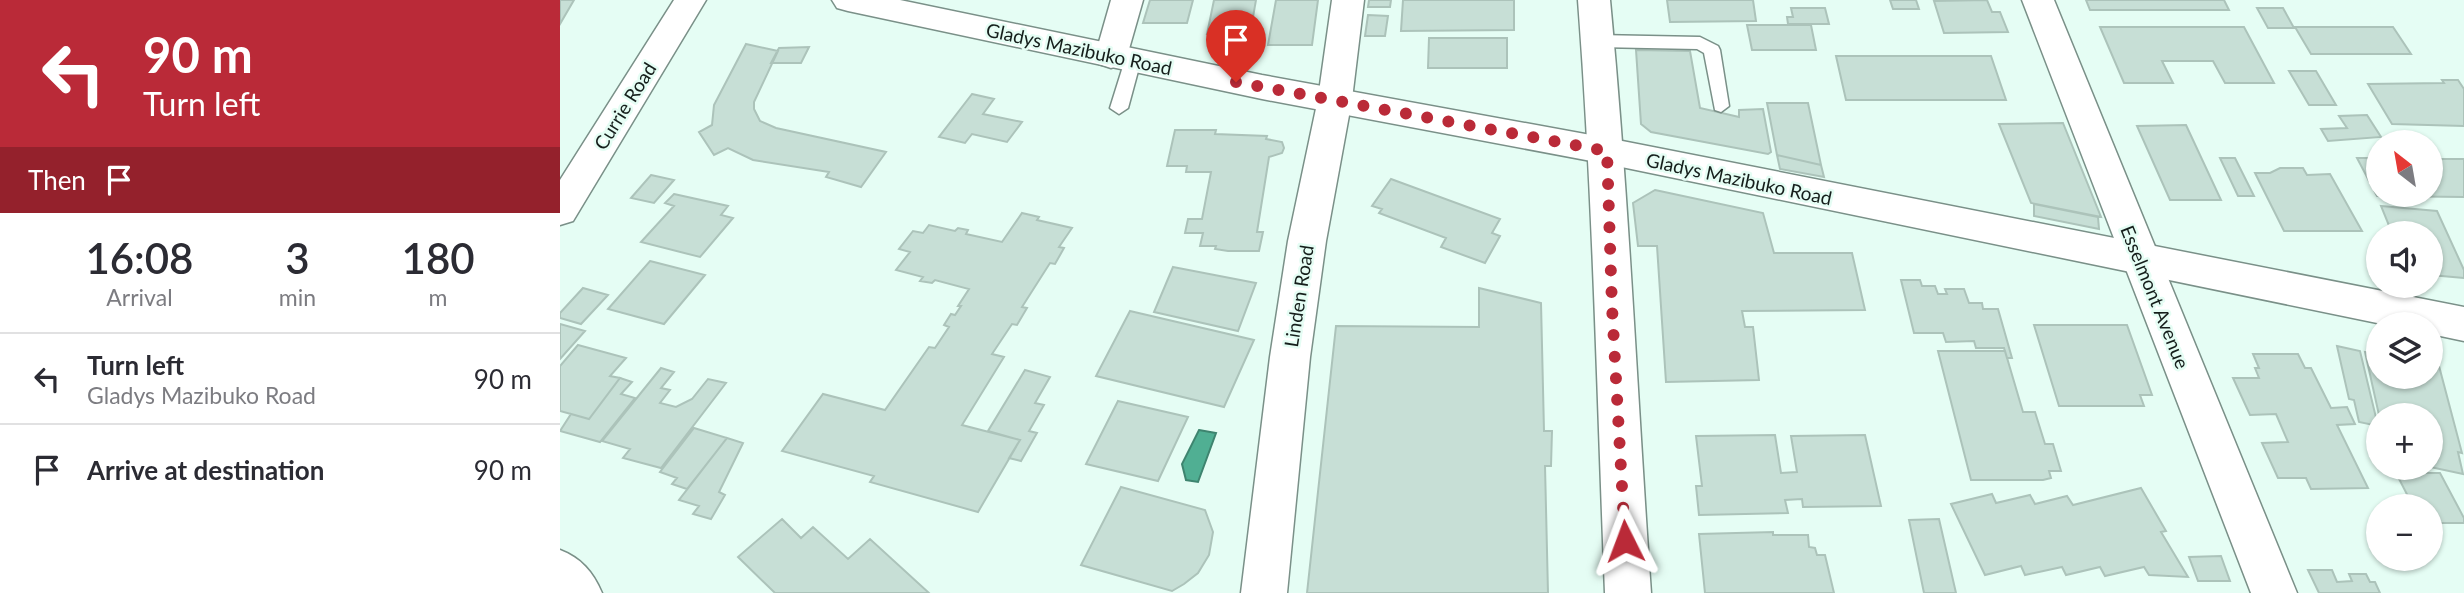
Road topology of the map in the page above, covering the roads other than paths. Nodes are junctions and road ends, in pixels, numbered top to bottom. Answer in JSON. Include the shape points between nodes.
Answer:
{"nodes":[{"id":1,"x":690,"y":0,"type":"edge"},
{"id":2,"x":848,"y":0,"type":"edge"},
{"id":3,"x":1127,"y":0,"type":"edge"},
{"id":4,"x":1348,"y":0,"type":"edge"},
{"id":5,"x":1594,"y":0,"type":"edge"},
{"id":6,"x":2038,"y":0,"type":"edge"},
{"id":7,"x":1597,"y":41,"type":"junction"},
{"id":8,"x":1122,"y":58,"type":"junction"},
{"id":9,"x":1335,"y":99,"type":"junction"},
{"id":10,"x":1721,"y":106,"type":"dead end"},
{"id":11,"x":1119,"y":108,"type":"dead end"},
{"id":12,"x":1607,"y":151,"type":"junction"},
{"id":13,"x":560,"y":211,"type":"edge"},
{"id":14,"x":2139,"y":259,"type":"junction"},
{"id":15,"x":2464,"y":324,"type":"edge"},
{"id":16,"x":560,"y":572,"type":"edge"},
{"id":17,"x":579,"y":593,"type":"edge"},
{"id":18,"x":1264,"y":593,"type":"edge"},
{"id":19,"x":1628,"y":593,"type":"edge"},
{"id":20,"x":2274,"y":593,"type":"edge"}],
"edges":[{"from":1,"to":13,"type":"street","name":"Currie Road"},
{"from":2,"to":8,"type":"street","name":"Gladys Mazibuko Road"},
{"from":3,"to":8,"type":"street"},
{"from":4,"to":9,"type":"street","name":"Linden Road"},
{"from":5,"to":7,"type":"street"},
{"from":6,"to":14,"type":"street","name":"Esselmont Avenue"},
{"from":7,"to":10,"type":"lane","via":[[1708,45]]},
{"from":7,"to":12,"type":"street"},
{"from":8,"to":9,"type":"street","name":"Gladys Mazibuko Road"},
{"from":8,"to":11,"type":"lane"},
{"from":9,"to":12,"type":"street","name":"Gladys Mazibuko Road"},
{"from":9,"to":18,"type":"street","name":"Linden Road","via":[[1290,357]]},
{"from":12,"to":14,"type":"street","name":"Gladys Mazibuko Road"},
{"from":12,"to":19,"type":"street"},
{"from":14,"to":15,"type":"street","name":"Gladys Mazibuko Road"},
{"from":14,"to":20,"type":"street","name":"Esselmont Avenue"},
{"from":16,"to":17,"type":"street"}]}
